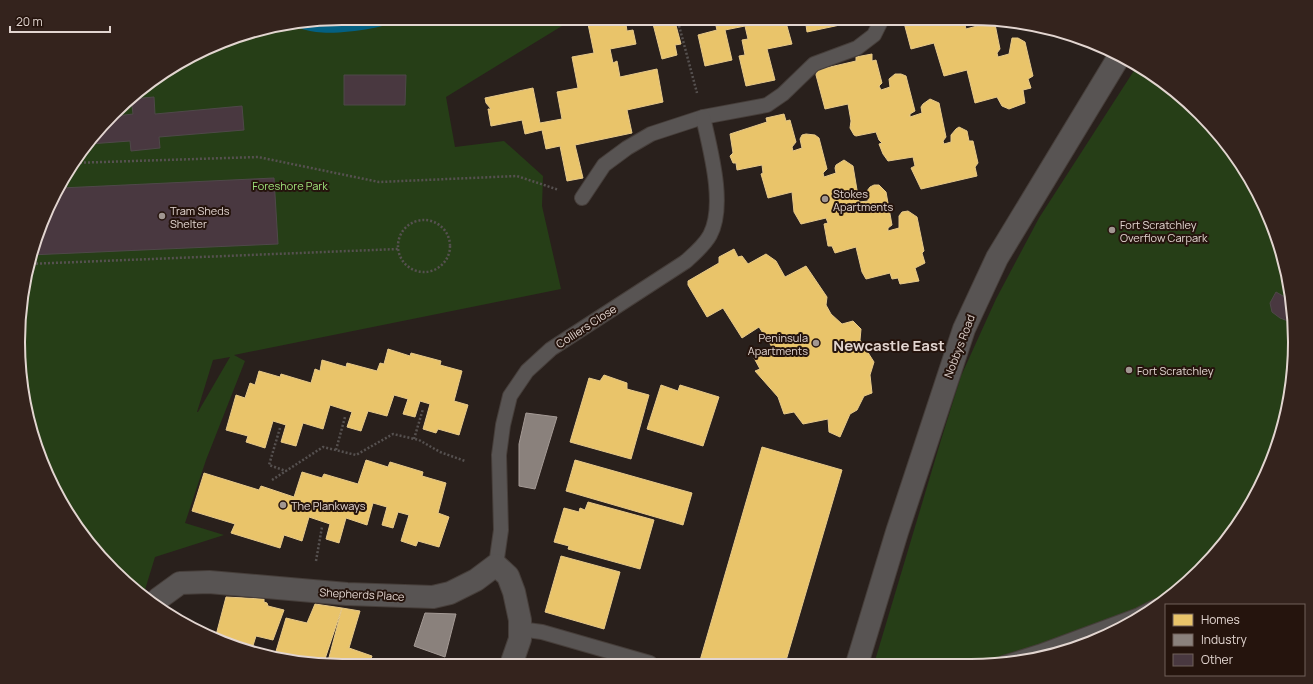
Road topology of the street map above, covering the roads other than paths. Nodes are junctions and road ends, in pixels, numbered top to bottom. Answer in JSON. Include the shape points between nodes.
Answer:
{"nodes":[{"id":1,"x":879,"y":25,"type":"edge"},
{"id":2,"x":1117,"y":61,"type":"edge"},
{"id":3,"x":703,"y":117,"type":"junction"},
{"id":4,"x":582,"y":198,"type":"road end"},
{"id":5,"x":496,"y":565,"type":"junction"},
{"id":6,"x":158,"y":600,"type":"edge"},
{"id":7,"x":1118,"y":623,"type":"edge"},
{"id":8,"x":520,"y":629,"type":"junction"},
{"id":9,"x":1037,"y":652,"type":"edge"},
{"id":10,"x":513,"y":659,"type":"edge"},
{"id":11,"x":636,"y":659,"type":"edge"},
{"id":12,"x":859,"y":659,"type":"edge"}],
"edges":[{"from":1,"to":3,"type":"lane","via":[[874,35],[858,48],[814,64],[783,94],[767,105]]},
{"from":2,"to":12,"type":"street","name":"Nobbys Road","via":[[997,258],[964,329],[897,532]]},
{"from":3,"to":4,"type":"lane","via":[[651,134],[627,148],[604,165]]},
{"from":3,"to":5,"type":"lane","name":"Colliers Close","via":[[716,181],[715,222],[710,235],[685,262],[551,349],[527,371],[510,396],[499,455],[501,530]]},
{"from":5,"to":6,"type":"street","name":"Shepherds Place","via":[[476,580],[450,593],[433,597],[347,594],[209,582],[180,583]]},
{"from":5,"to":8,"type":"street","via":[[510,581]]},
{"from":7,"to":9,"type":"lane"},
{"from":8,"to":10,"type":"street","via":[[520,639]]},
{"from":8,"to":11,"type":"lane","via":[[542,632]]}]}
